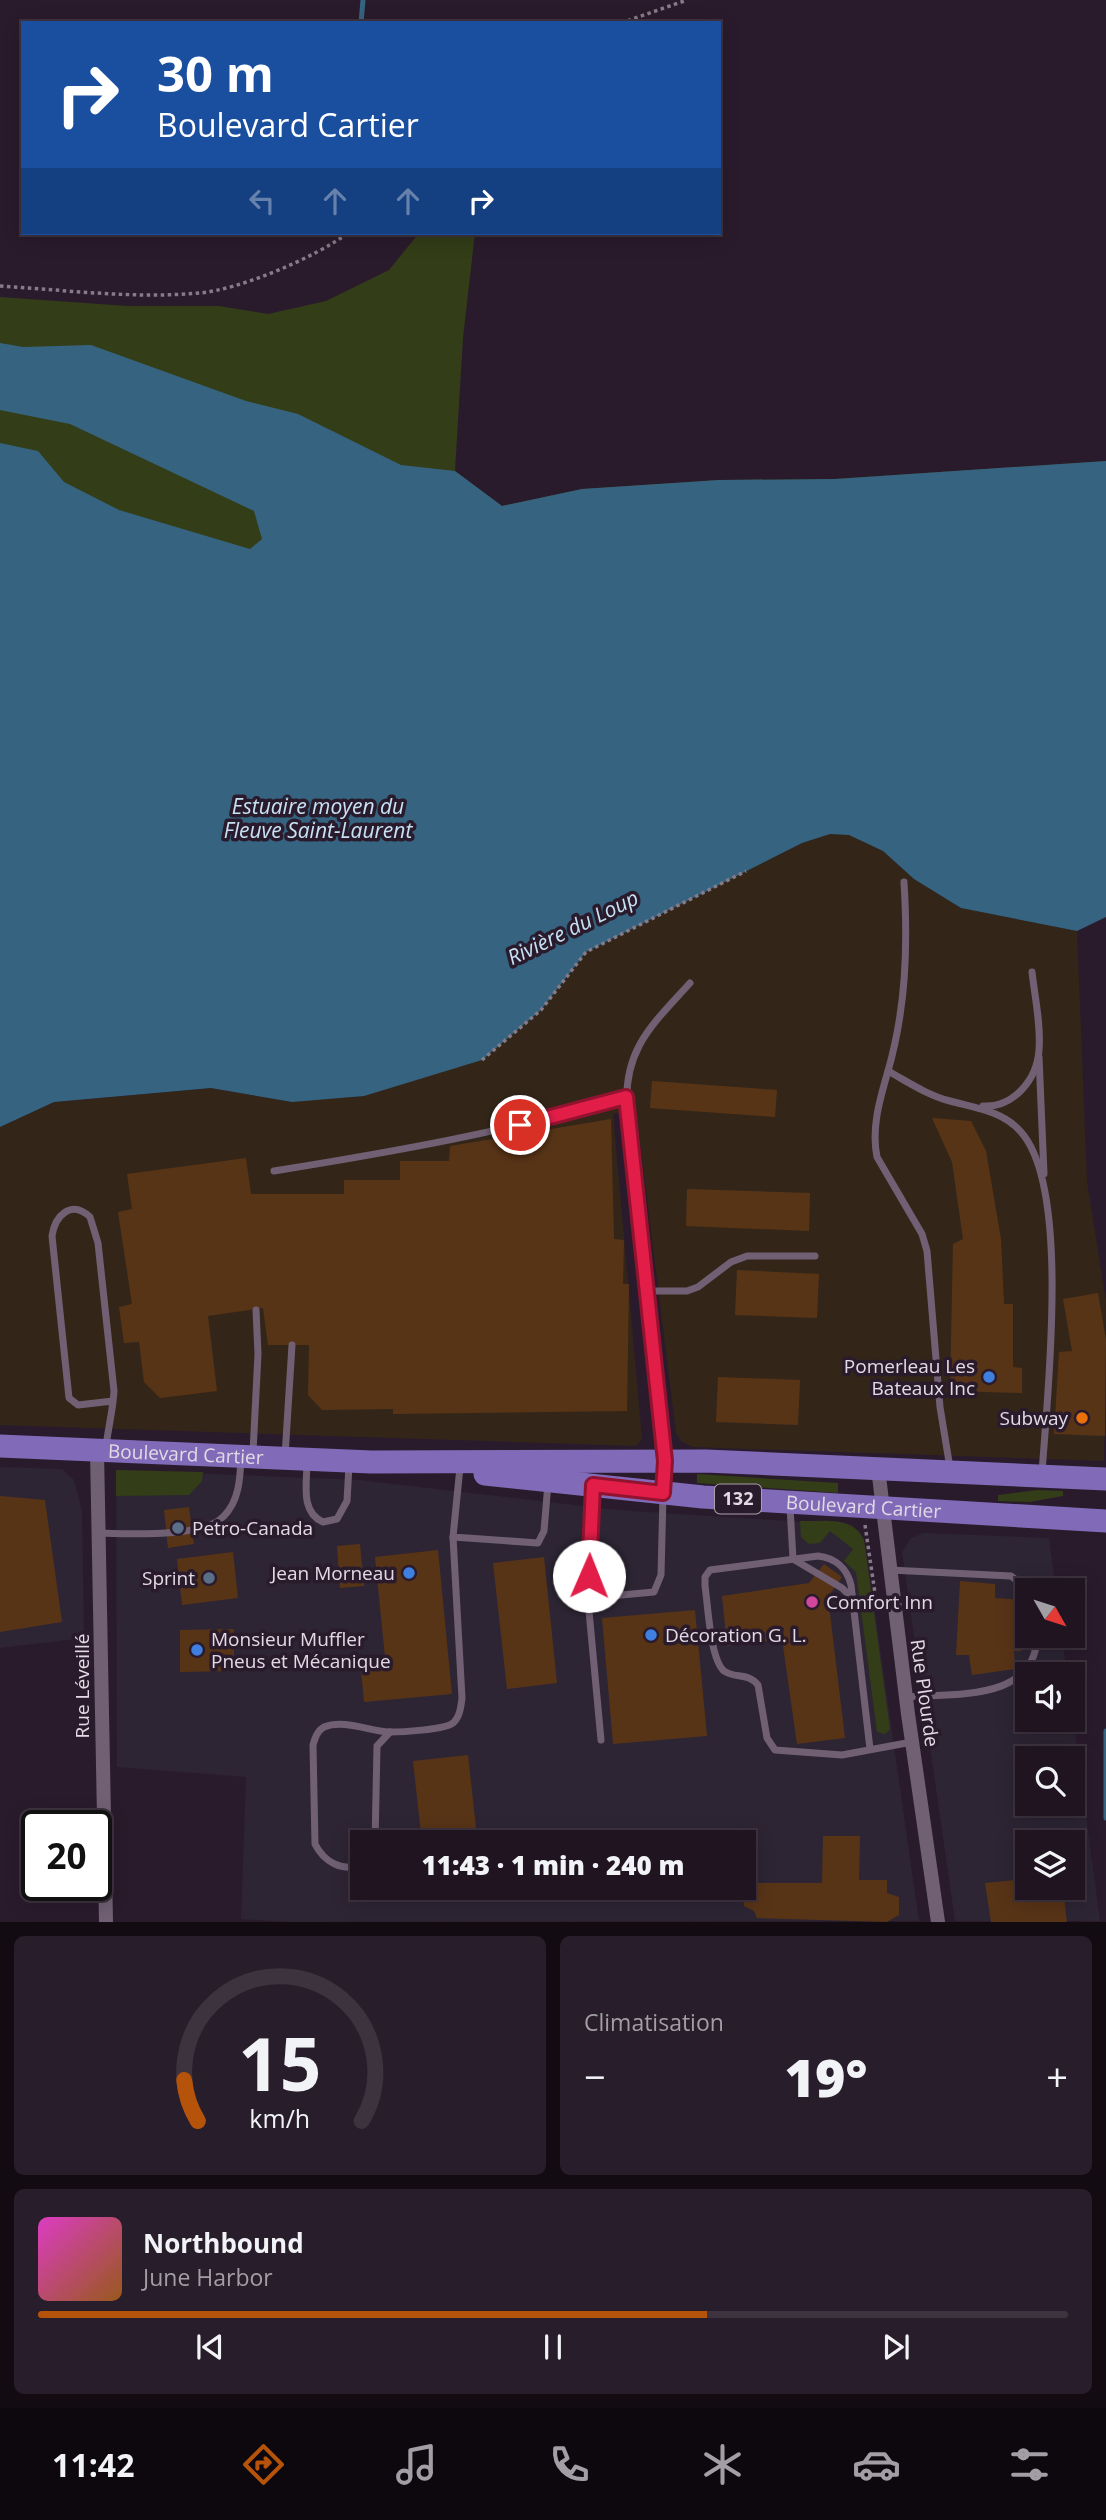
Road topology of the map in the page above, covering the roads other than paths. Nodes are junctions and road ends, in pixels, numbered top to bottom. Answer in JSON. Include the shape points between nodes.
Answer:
{"nodes":[{"id":1,"x":904,"y":882,"type":"dead end"},
{"id":2,"x":1032,"y":972,"type":"dead end"},
{"id":3,"x":690,"y":983,"type":"dead end"},
{"id":4,"x":1039,"y":1052,"type":"junction"},
{"id":5,"x":888,"y":1071,"type":"junction"},
{"id":6,"x":626,"y":1104,"type":"junction"},
{"id":7,"x":978,"y":1106,"type":"junction"},
{"id":8,"x":274,"y":1171,"type":"dead end"},
{"id":9,"x":1045,"y":1185,"type":"junction"},
{"id":10,"x":815,"y":1256,"type":"dead end"},
{"id":11,"x":646,"y":1291,"type":"junction"},
{"id":12,"x":256,"y":1310,"type":"dead end"},
{"id":13,"x":292,"y":1345,"type":"dead end"},
{"id":14,"x":113,"y":1401,"type":"junction"},
{"id":15,"x":0,"y":1446,"type":"edge"},
{"id":16,"x":102,"y":1451,"type":"junction"},
{"id":17,"x":247,"y":1457,"type":"junction"},
{"id":18,"x":296,"y":1459,"type":"junction"},
{"id":19,"x":360,"y":1461,"type":"junction"},
{"id":20,"x":595,"y":1461,"type":"junction"},
{"id":21,"x":665,"y":1461,"type":"junction"},
{"id":22,"x":460,"y":1466,"type":"junction"},
{"id":23,"x":878,"y":1468,"type":"junction"},
{"id":24,"x":549,"y":1471,"type":"junction"},
{"id":25,"x":950,"y":1472,"type":"junction"},
{"id":26,"x":1042,"y":1476,"type":"junction"},
{"id":27,"x":1106,"y":1479,"type":"edge"},
{"id":28,"x":593,"y":1485,"type":"junction"},
{"id":29,"x":663,"y":1493,"type":"junction"},
{"id":30,"x":790,"y":1503,"type":"junction"},
{"id":31,"x":881,"y":1510,"type":"junction"},
{"id":32,"x":1106,"y":1521,"type":"edge"},
{"id":33,"x":100,"y":1533,"type":"junction"},
{"id":34,"x":453,"y":1537,"type":"junction"},
{"id":35,"x":793,"y":1559,"type":"junction"},
{"id":36,"x":889,"y":1570,"type":"junction"},
{"id":37,"x":1015,"y":1579,"type":"edge"},
{"id":38,"x":589,"y":1598,"type":"junction"},
{"id":39,"x":853,"y":1600,"type":"junction"},
{"id":40,"x":1034,"y":1648,"type":"edge"},
{"id":41,"x":906,"y":1697,"type":"junction"},
{"id":42,"x":390,"y":1732,"type":"junction"},
{"id":43,"x":601,"y":1740,"type":"dead end"},
{"id":44,"x":912,"y":1742,"type":"junction"},
{"id":45,"x":870,"y":1749,"type":"junction"},
{"id":46,"x":375,"y":1830,"type":"edge"},
{"id":47,"x":350,"y":1867,"type":"edge"},
{"id":48,"x":106,"y":1922,"type":"edge"},
{"id":49,"x":938,"y":1922,"type":"edge"}],
"edges":[{"from":1,"to":5,"type":"lane","via":[[903,1001]]},
{"from":2,"to":4,"type":"lane"},
{"from":3,"to":6,"type":"lane","via":[[635,1051],[627,1071]]},
{"from":4,"to":7,"type":"lane","via":[[1029,1079],[1010,1102]]},
{"from":4,"to":9,"type":"lane"},
{"from":5,"to":7,"type":"lane","via":[[925,1091]]},
{"from":5,"to":25,"type":"lane","via":[[874,1143],[927,1251]]},
{"from":6,"to":8,"type":"lane"},
{"from":6,"to":11,"type":"street"},
{"from":7,"to":9,"type":"lane","via":[[1021,1132],[1033,1150]]},
{"from":9,"to":26,"type":"lane","via":[[1051,1306]]},
{"from":10,"to":11,"type":"lane","via":[[747,1256],[687,1291]]},
{"from":11,"to":21,"type":"street"},
{"from":12,"to":17,"type":"lane","via":[[258,1346]]},
{"from":13,"to":18,"type":"lane"},
{"from":14,"to":14,"type":"lane","via":[[95,1226],[85,1212],[65,1210],[52,1236],[69,1398],[78,1405]]},
{"from":14,"to":16,"type":"lane"},
{"from":15,"to":16,"type":"main road","name":"Boulevard Cartier","number":"132"},
{"from":16,"to":17,"type":"main road","name":"Boulevard Cartier","number":"132"},
{"from":16,"to":33,"type":"street","name":"Rue Léveillé"},
{"from":17,"to":18,"type":"main road","name":"Boulevard Cartier","number":"132"},
{"from":17,"to":33,"type":"lane","via":[[240,1486],[224,1516],[214,1523],[141,1534]]},
{"from":18,"to":19,"type":"main road","name":"Boulevard Cartier","number":"132"},
{"from":18,"to":19,"type":"lane","via":[[307,1505],[323,1522],[337,1519],[345,1506]]},
{"from":19,"to":22,"type":"main road","name":"Boulevard Cartier","number":"132"},
{"from":20,"to":21,"type":"main road","name":"Boulevard Cartier","number":"132"},
{"from":20,"to":24,"type":"main road","name":"Boulevard Cartier","number":"132"},
{"from":20,"to":28,"type":"lane"},
{"from":21,"to":23,"type":"main road","name":"Boulevard Cartier","number":"132"},
{"from":21,"to":29,"type":"street"},
{"from":22,"to":24,"type":"main road","name":"Boulevard Cartier","number":"132"},
{"from":22,"to":34,"type":"lane"},
{"from":23,"to":25,"type":"main road","name":"Boulevard Cartier","number":"132"},
{"from":23,"to":31,"type":"street","name":"Rue Plourde"},
{"from":24,"to":28,"type":"main road","name":"Boulevard Cartier","number":"132"},
{"from":24,"to":34,"type":"lane","via":[[544,1531],[538,1543]]},
{"from":25,"to":26,"type":"main road","name":"Boulevard Cartier","number":"132"},
{"from":26,"to":27,"type":"main road","name":"Boulevard Cartier","number":"132"},
{"from":28,"to":29,"type":"main road","name":"Boulevard Cartier","number":"132"},
{"from":28,"to":38,"type":"lane"},
{"from":29,"to":30,"type":"main road","name":"Boulevard Cartier","number":"132"},
{"from":29,"to":38,"type":"lane","via":[[661,1575],[654,1592]]},
{"from":30,"to":31,"type":"main road","name":"Boulevard Cartier","number":"132"},
{"from":30,"to":35,"type":"lane"},
{"from":31,"to":32,"type":"main road","name":"Boulevard Cartier","number":"132"},
{"from":31,"to":36,"type":"street","name":"Rue Plourde"},
{"from":33,"to":48,"type":"street","name":"Rue Léveillé"},
{"from":34,"to":42,"type":"lane","via":[[460,1708],[452,1723],[443,1727]]},
{"from":35,"to":39,"type":"lane","via":[[842,1588]]},
{"from":35,"to":39,"type":"lane","via":[[818,1556],[832,1560],[849,1575]]},
{"from":35,"to":45,"type":"lane","via":[[718,1567],[705,1577],[718,1663],[727,1673],[746,1675],[758,1685],[767,1738],[775,1750],[842,1755]]},
{"from":36,"to":37,"type":"lane"},
{"from":36,"to":41,"type":"street","name":"Rue Plourde"},
{"from":38,"to":43,"type":"lane"},
{"from":39,"to":45,"type":"lane"},
{"from":40,"to":41,"type":"lane","via":[[1029,1669],[1009,1685]]},
{"from":41,"to":44,"type":"street","name":"Rue Plourde"},
{"from":42,"to":46,"type":"lane","via":[[377,1746]]},
{"from":42,"to":47,"type":"lane","via":[[360,1726],[324,1727],[313,1745],[316,1844],[333,1865]]},
{"from":44,"to":45,"type":"lane"},
{"from":44,"to":49,"type":"street","name":"Rue Plourde"}]}
